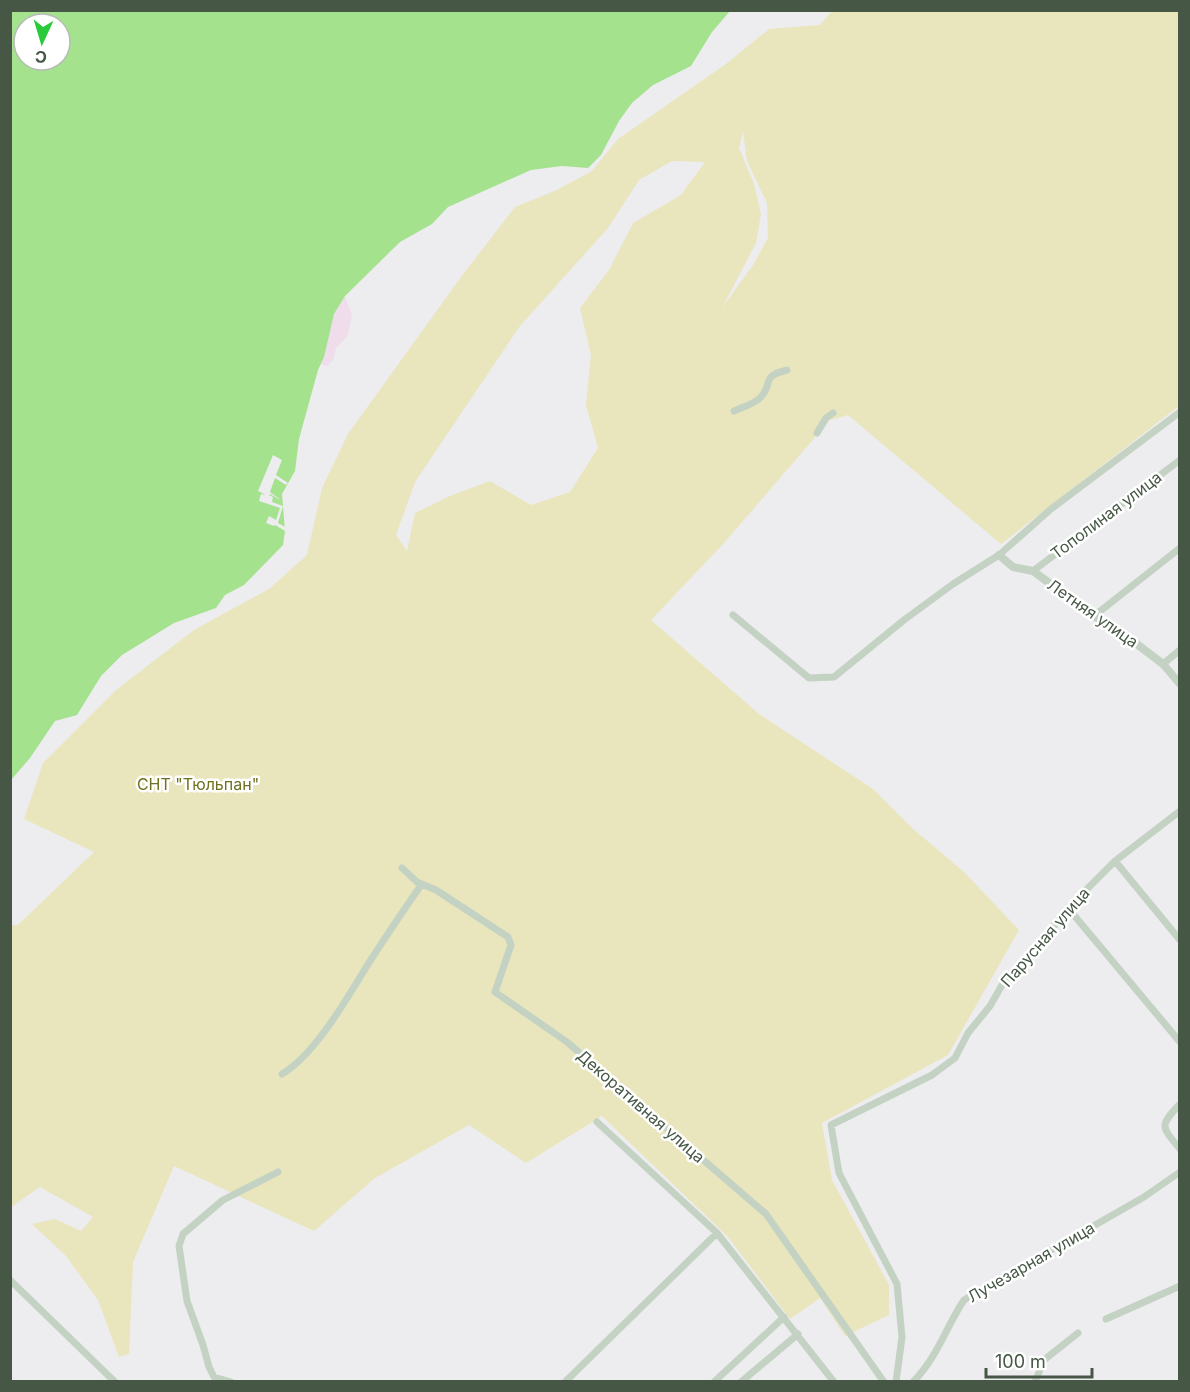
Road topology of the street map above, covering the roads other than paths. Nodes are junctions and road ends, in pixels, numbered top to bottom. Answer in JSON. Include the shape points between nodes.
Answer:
{"nodes":[{"id":1,"x":788,"y":370,"type":"dead end"},
{"id":2,"x":734,"y":411,"type":"dead end"},
{"id":3,"x":1179,"y":412,"type":"edge"},
{"id":4,"x":833,"y":413,"type":"dead end"},
{"id":5,"x":817,"y":433,"type":"dead end"},
{"id":6,"x":1179,"y":459,"type":"edge"},
{"id":7,"x":1179,"y":548,"type":"edge"},
{"id":8,"x":999,"y":555,"type":"junction"},
{"id":9,"x":1033,"y":571,"type":"junction"},
{"id":10,"x":733,"y":615,"type":"dead end"},
{"id":11,"x":1094,"y":616,"type":"junction"},
{"id":12,"x":1179,"y":650,"type":"edge"},
{"id":13,"x":1163,"y":664,"type":"junction"},
{"id":14,"x":1179,"y":684,"type":"edge"},
{"id":15,"x":1179,"y":811,"type":"edge"},
{"id":16,"x":1114,"y":861,"type":"junction"},
{"id":17,"x":402,"y":868,"type":"dead end"},
{"id":18,"x":422,"y":884,"type":"junction"},
{"id":19,"x":1068,"y":908,"type":"junction"},
{"id":20,"x":1179,"y":940,"type":"edge"},
{"id":21,"x":1179,"y":1042,"type":"edge"},
{"id":22,"x":282,"y":1074,"type":"dead end"},
{"id":23,"x":1179,"y":1104,"type":"edge"},
{"id":24,"x":597,"y":1122,"type":"dead end"},
{"id":25,"x":1179,"y":1149,"type":"edge"},
{"id":26,"x":278,"y":1172,"type":"dead end"},
{"id":27,"x":1179,"y":1172,"type":"edge"},
{"id":28,"x":717,"y":1233,"type":"junction"},
{"id":29,"x":10,"y":1280,"type":"edge"},
{"id":30,"x":1179,"y":1286,"type":"edge"},
{"id":31,"x":784,"y":1317,"type":"junction"},
{"id":32,"x":1106,"y":1319,"type":"dead end"},
{"id":33,"x":1078,"y":1333,"type":"dead end"},
{"id":34,"x":798,"y":1334,"type":"junction"},
{"id":35,"x":115,"y":1382,"type":"edge"},
{"id":36,"x":231,"y":1382,"type":"edge"},
{"id":37,"x":564,"y":1382,"type":"edge"},
{"id":38,"x":714,"y":1382,"type":"edge"},
{"id":39,"x":741,"y":1382,"type":"edge"},
{"id":40,"x":834,"y":1382,"type":"edge"},
{"id":41,"x":884,"y":1382,"type":"edge"},
{"id":42,"x":896,"y":1382,"type":"edge"},
{"id":43,"x":913,"y":1382,"type":"edge"},
{"id":44,"x":1035,"y":1382,"type":"edge"}],
"edges":[{"from":1,"to":2,"type":"street","via":[[768,379],[759,399]]},
{"from":3,"to":8,"type":"street","via":[[1051,509]]},
{"from":4,"to":5,"type":"street"},
{"from":6,"to":9,"type":"street","name":"Тополиная улица"},
{"from":7,"to":11,"type":"street"},
{"from":8,"to":9,"type":"street","name":"Летняя улица","via":[[1013,567]]},
{"from":8,"to":10,"type":"street","via":[[904,620],[834,677],[809,678]]},
{"from":9,"to":11,"type":"street","name":"Летняя улица"},
{"from":11,"to":13,"type":"street","name":"Летняя улица"},
{"from":12,"to":13,"type":"street"},
{"from":13,"to":14,"type":"street","name":"Летняя улица"},
{"from":15,"to":16,"type":"street","name":"Парусная улица"},
{"from":16,"to":19,"type":"street","name":"Парусная улица"},
{"from":16,"to":20,"type":"street"},
{"from":17,"to":18,"type":"street","name":"Декоративная улица"},
{"from":18,"to":22,"type":"street","via":[[327,1028],[294,1067]]},
{"from":18,"to":41,"type":"street","name":"Декоративная улица","via":[[508,937],[511,945],[495,992],[567,1042],[766,1214]]},
{"from":19,"to":21,"type":"street"},
{"from":19,"to":42,"type":"street","name":"Парусная улица","via":[[1028,959],[1006,978],[955,1058],[932,1075],[831,1125],[839,1173],[897,1284],[902,1337]]},
{"from":23,"to":25,"type":"street","via":[[1164,1125]]},
{"from":24,"to":28,"type":"street"},
{"from":26,"to":36,"type":"street","via":[[223,1200],[183,1233],[179,1246],[187,1301],[209,1367],[214,1377]]},
{"from":27,"to":43,"type":"street","name":"Лучезарная улица","via":[[1144,1197],[964,1300],[937,1352]]},
{"from":28,"to":31,"type":"street"},
{"from":28,"to":37,"type":"street"},
{"from":29,"to":35,"type":"street"},
{"from":30,"to":32,"type":"street"},
{"from":31,"to":34,"type":"street"},
{"from":31,"to":38,"type":"street"},
{"from":33,"to":44,"type":"street","via":[[1044,1360]]},
{"from":34,"to":39,"type":"street"},
{"from":34,"to":40,"type":"street"}]}
